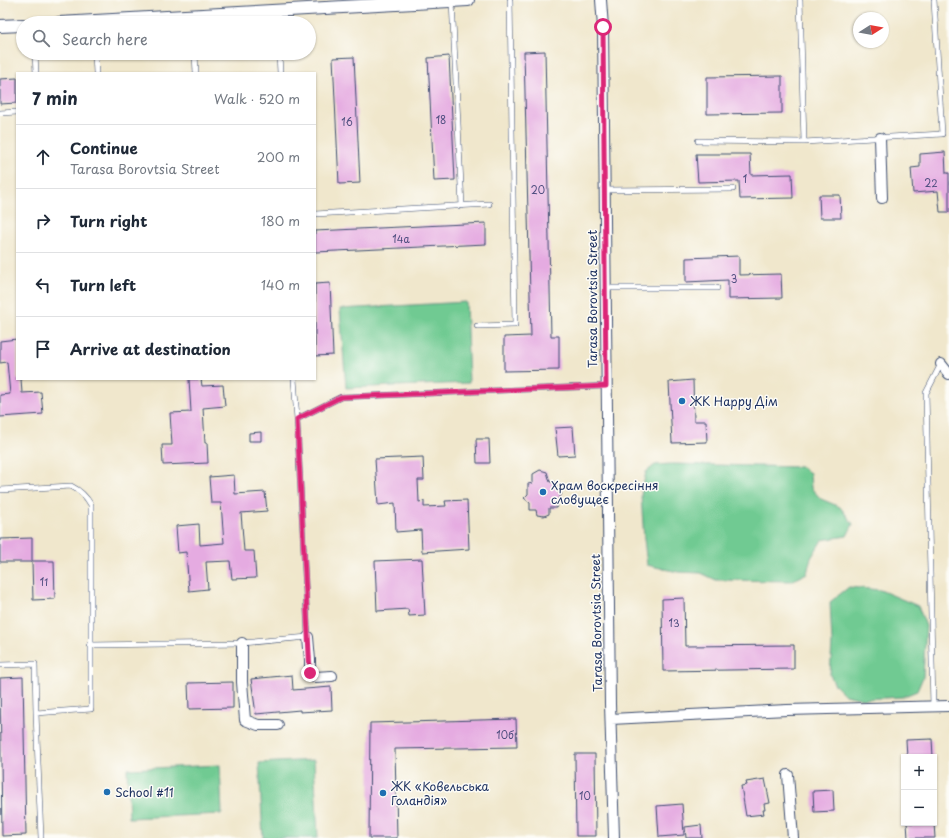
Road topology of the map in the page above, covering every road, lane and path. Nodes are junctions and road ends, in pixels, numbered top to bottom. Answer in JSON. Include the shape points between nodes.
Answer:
{"nodes":[{"id":1,"x":468,"y":0,"type":"edge"},
{"id":2,"x":510,"y":0,"type":"edge"},
{"id":3,"x":601,"y":0,"type":"edge"},
{"id":4,"x":800,"y":0,"type":"edge"},
{"id":5,"x":934,"y":0,"type":"edge"},
{"id":6,"x":452,"y":1,"type":"edge"},
{"id":7,"x":287,"y":16,"type":"edge"},
{"id":8,"x":16,"y":25,"type":"edge"},
{"id":9,"x":0,"y":26,"type":"edge"},
{"id":10,"x":35,"y":60,"type":"edge"},
{"id":11,"x":95,"y":60,"type":"edge"},
{"id":12,"x":195,"y":60,"type":"edge"},
{"id":13,"x":279,"y":60,"type":"edge"},
{"id":14,"x":36,"y":72,"type":"edge"},
{"id":15,"x":96,"y":72,"type":"edge"},
{"id":16,"x":196,"y":72,"type":"edge"},
{"id":17,"x":280,"y":72,"type":"edge"},
{"id":18,"x":16,"y":112,"type":"edge"},
{"id":19,"x":0,"y":113,"type":"edge"},
{"id":20,"x":880,"y":138,"type":"junction"},
{"id":21,"x":698,"y":141,"type":"dead end"},
{"id":22,"x":804,"y":142,"type":"junction"},
{"id":23,"x":733,"y":189,"type":"dead end"},
{"id":24,"x":605,"y":190,"type":"junction"},
{"id":25,"x":882,"y":198,"type":"dead end"},
{"id":26,"x":489,"y":204,"type":"dead end"},
{"id":27,"x":462,"y":206,"type":"junction"},
{"id":28,"x":316,"y":214,"type":"edge"},
{"id":29,"x":605,"y":288,"type":"junction"},
{"id":30,"x":717,"y":288,"type":"dead end"},
{"id":31,"x":477,"y":326,"type":"dead end"},
{"id":32,"x":941,"y":364,"type":"joint"},
{"id":33,"x":949,"y":374,"type":"edge"},
{"id":34,"x":294,"y":380,"type":"edge"},
{"id":35,"x":606,"y":386,"type":"junction"},
{"id":36,"x":297,"y":419,"type":"junction"},
{"id":37,"x":0,"y":490,"type":"edge"},
{"id":38,"x":308,"y":637,"type":"junction"},
{"id":39,"x":242,"y":643,"type":"junction"},
{"id":40,"x":90,"y":645,"type":"junction"},
{"id":41,"x":0,"y":665,"type":"edge"},
{"id":42,"x":332,"y":676,"type":"dead end"},
{"id":43,"x":933,"y":706,"type":"junction"},
{"id":44,"x":949,"y":706,"type":"edge"},
{"id":45,"x":36,"y":713,"type":"junction"},
{"id":46,"x":611,"y":719,"type":"junction"},
{"id":47,"x":278,"y":726,"type":"dead end"},
{"id":48,"x":788,"y":775,"type":"dead end"},
{"id":49,"x":41,"y":838,"type":"edge"},
{"id":50,"x":614,"y":838,"type":"edge"},
{"id":51,"x":793,"y":838,"type":"edge"}],
"edges":[{"from":1,"to":6,"type":"street"},
{"from":2,"to":31,"type":"lane","via":[[515,325]]},
{"from":3,"to":24,"type":"street","name":"Tarasa Borovtsia Street"},
{"from":4,"to":22,"type":"lane"},
{"from":5,"to":20,"type":"lane","via":[[942,134]]},
{"from":6,"to":7,"type":"street"},
{"from":6,"to":27,"type":"lane"},
{"from":8,"to":9,"type":"street"},
{"from":10,"to":14,"type":"lane"},
{"from":11,"to":15,"type":"lane"},
{"from":12,"to":16,"type":"lane"},
{"from":13,"to":17,"type":"lane"},
{"from":18,"to":19,"type":"lane"},
{"from":20,"to":22,"type":"lane"},
{"from":20,"to":25,"type":"street"},
{"from":21,"to":22,"type":"lane"},
{"from":23,"to":24,"type":"lane"},
{"from":24,"to":29,"type":"street","name":"Tarasa Borovtsia Street"},
{"from":26,"to":27,"type":"lane"},
{"from":27,"to":28,"type":"lane"},
{"from":29,"to":30,"type":"lane"},
{"from":29,"to":35,"type":"street","name":"Tarasa Borovtsia Street"},
{"from":32,"to":33,"type":"street"},
{"from":32,"to":43,"type":"lane","via":[[926,393]]},
{"from":34,"to":36,"type":"lane"},
{"from":35,"to":36,"type":"lane","via":[[341,397]]},
{"from":35,"to":46,"type":"street","name":"Tarasa Borovtsia Street"},
{"from":36,"to":38,"type":"lane"},
{"from":37,"to":40,"type":"lane","via":[[71,486],[86,496],[91,505]]},
{"from":38,"to":39,"type":"lane"},
{"from":38,"to":42,"type":"street","via":[[310,673],[315,677]]},
{"from":39,"to":40,"type":"lane"},
{"from":39,"to":47,"type":"street","via":[[245,720],[258,725]]},
{"from":40,"to":45,"type":"lane","via":[[91,709]]},
{"from":41,"to":45,"type":"lane","via":[[35,664]]},
{"from":43,"to":44,"type":"street"},
{"from":43,"to":46,"type":"street"},
{"from":45,"to":49,"type":"lane"},
{"from":46,"to":50,"type":"street","name":"Tarasa Borovtsia Street"},
{"from":48,"to":51,"type":"street"}]}
